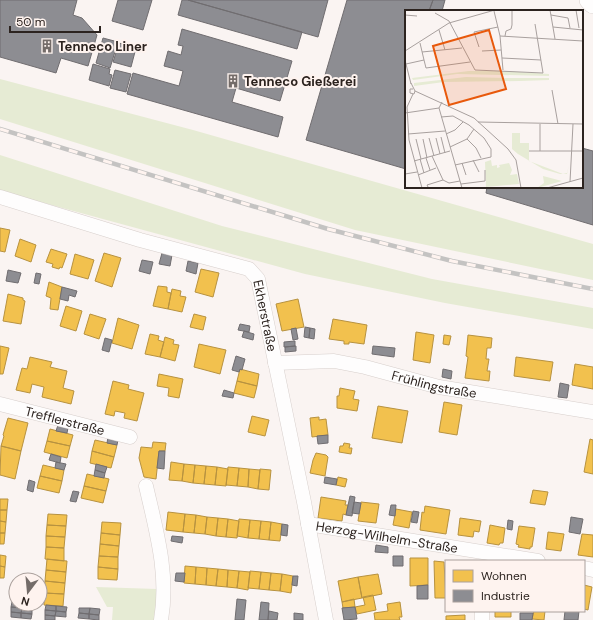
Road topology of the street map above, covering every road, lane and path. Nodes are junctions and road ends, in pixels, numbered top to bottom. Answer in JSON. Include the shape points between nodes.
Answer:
{"nodes":[{"id":1,"x":589,"y":0,"type":"edge"},
{"id":2,"x":593,"y":4,"type":"edge"},
{"id":3,"x":0,"y":197,"type":"edge"},
{"id":4,"x":275,"y":363,"type":"junction"},
{"id":5,"x":0,"y":404,"type":"edge"},
{"id":6,"x":593,"y":412,"type":"edge"},
{"id":7,"x":130,"y":437,"type":"dead end"},
{"id":8,"x":146,"y":486,"type":"dead end"},
{"id":9,"x":308,"y":524,"type":"junction"},
{"id":10,"x":480,"y":556,"type":"edge"},
{"id":11,"x":526,"y":560,"type":"edge"},
{"id":12,"x":161,"y":620,"type":"edge"},
{"id":13,"x":326,"y":620,"type":"edge"}],
"edges":[{"from":1,"to":2,"type":"main road"},
{"from":3,"to":4,"type":"street","name":"Ekherstraße","via":[[140,240],[249,269],[258,279]]},
{"from":4,"to":6,"type":"street","name":"Frühlingstraße","via":[[339,362],[365,366],[439,387]]},
{"from":4,"to":9,"type":"street","name":"Ekherstraße"},
{"from":5,"to":7,"type":"street","name":"Trefflerstraße"},
{"from":8,"to":12,"type":"street","via":[[162,561]]},
{"from":9,"to":10,"type":"street","name":"Herzog-Wilhelm-Straße"},
{"from":9,"to":13,"type":"street","name":"Ekherstraße"},
{"from":10,"to":11,"type":"street","name":"Herzog-Wilhelm-Straße"}]}
